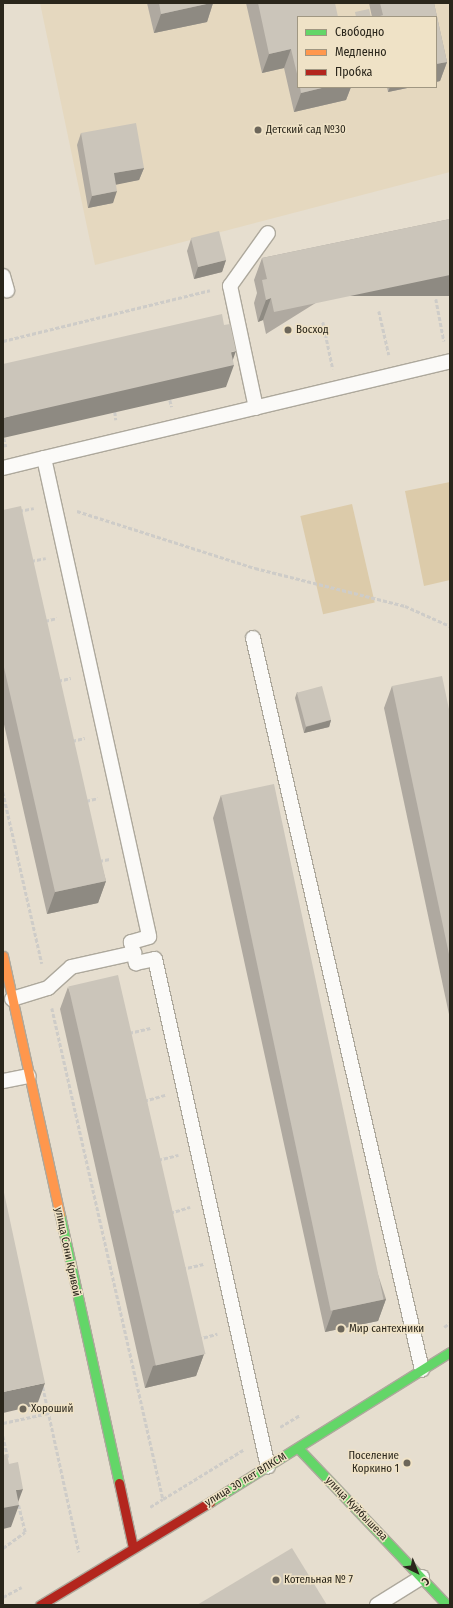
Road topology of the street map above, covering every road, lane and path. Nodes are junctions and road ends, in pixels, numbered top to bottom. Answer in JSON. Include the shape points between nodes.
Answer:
{"nodes":[{"id":1,"x":268,"y":233,"type":"dead end"},
{"id":2,"x":3,"y":276,"type":"edge"},
{"id":3,"x":230,"y":286,"type":"junction"},
{"id":4,"x":6,"y":290,"type":"dead end"},
{"id":5,"x":436,"y":299,"type":"edge"},
{"id":6,"x":379,"y":311,"type":"edge"},
{"id":7,"x":322,"y":322,"type":"edge"},
{"id":8,"x":3,"y":341,"type":"edge"},
{"id":9,"x":449,"y":362,"type":"edge"},
{"id":10,"x":393,"y":376,"type":"junction"},
{"id":11,"x":337,"y":389,"type":"junction"},
{"id":12,"x":256,"y":408,"type":"junction"},
{"id":13,"x":44,"y":458,"type":"junction"},
{"id":14,"x":3,"y":468,"type":"edge"},
{"id":15,"x":54,"y":504,"type":"junction"},
{"id":16,"x":18,"y":512,"type":"edge"},
{"id":17,"x":450,"y":626,"type":"edge"},
{"id":18,"x":253,"y":638,"type":"dead end"},
{"id":19,"x":3,"y":792,"type":"edge"},
{"id":20,"x":134,"y":953,"type":"junction"},
{"id":21,"x":3,"y":956,"type":"edge"},
{"id":22,"x":48,"y":988,"type":"junction"},
{"id":23,"x":12,"y":999,"type":"junction"},
{"id":24,"x":169,"y":1023,"type":"junction"},
{"id":25,"x":126,"y":1034,"type":"edge"},
{"id":26,"x":29,"y":1076,"type":"junction"},
{"id":27,"x":3,"y":1081,"type":"edge"},
{"id":28,"x":184,"y":1089,"type":"junction"},
{"id":29,"x":142,"y":1102,"type":"edge"},
{"id":30,"x":197,"y":1150,"type":"junction"},
{"id":31,"x":155,"y":1161,"type":"edge"},
{"id":32,"x":209,"y":1202,"type":"junction"},
{"id":33,"x":167,"y":1214,"type":"edge"},
{"id":34,"x":222,"y":1260,"type":"junction"},
{"id":35,"x":179,"y":1270,"type":"edge"},
{"id":36,"x":450,"y":1323,"type":"edge"},
{"id":37,"x":237,"y":1328,"type":"junction"},
{"id":38,"x":195,"y":1340,"type":"edge"},
{"id":39,"x":416,"y":1345,"type":"junction"},
{"id":40,"x":450,"y":1352,"type":"edge"},
{"id":41,"x":422,"y":1370,"type":"junction"},
{"id":42,"x":42,"y":1382,"type":"edge"},
{"id":43,"x":49,"y":1413,"type":"junction"},
{"id":44,"x":302,"y":1414,"type":"dead end"},
{"id":45,"x":3,"y":1423,"type":"edge"},
{"id":46,"x":3,"y":1436,"type":"edge"},
{"id":47,"x":261,"y":1439,"type":"junction"},
{"id":48,"x":298,"y":1448,"type":"junction"},
{"id":49,"x":8,"y":1458,"type":"edge"},
{"id":50,"x":268,"y":1467,"type":"junction"},
{"id":51,"x":16,"y":1495,"type":"edge"},
{"id":52,"x":163,"y":1498,"type":"junction"},
{"id":53,"x":126,"y":1523,"type":"junction"},
{"id":54,"x":3,"y":1548,"type":"edge"},
{"id":55,"x":133,"y":1548,"type":"junction"},
{"id":56,"x":86,"y":1550,"type":"dead end"},
{"id":57,"x":422,"y":1577,"type":"junction"},
{"id":58,"x":40,"y":1605,"type":"edge"},
{"id":59,"x":378,"y":1605,"type":"edge"},
{"id":60,"x":447,"y":1605,"type":"edge"}],
"edges":[{"from":1,"to":3,"type":"lane"},
{"from":2,"to":4,"type":"lane"},
{"from":3,"to":8,"type":"path"},
{"from":3,"to":12,"type":"lane"},
{"from":5,"to":9,"type":"path"},
{"from":6,"to":10,"type":"path"},
{"from":7,"to":11,"type":"path"},
{"from":9,"to":10,"type":"lane"},
{"from":10,"to":11,"type":"lane"},
{"from":11,"to":12,"type":"lane"},
{"from":12,"to":13,"type":"lane"},
{"from":13,"to":14,"type":"lane"},
{"from":13,"to":15,"type":"lane"},
{"from":15,"to":16,"type":"path"},
{"from":15,"to":17,"type":"path","via":[[256,568],[405,606]]},
{"from":15,"to":20,"type":"lane","via":[[149,937],[131,942]]},
{"from":18,"to":39,"type":"lane"},
{"from":19,"to":22,"type":"path"},
{"from":20,"to":22,"type":"lane","via":[[71,967]]},
{"from":20,"to":24,"type":"lane","via":[[136,963],[155,958]]},
{"from":21,"to":23,"type":"street","name":"улица Сони Кривой"},
{"from":22,"to":23,"type":"lane"},
{"from":22,"to":52,"type":"path"},
{"from":23,"to":26,"type":"street","name":"улица Сони Кривой"},
{"from":24,"to":25,"type":"path"},
{"from":24,"to":28,"type":"lane"},
{"from":26,"to":27,"type":"lane"},
{"from":26,"to":53,"type":"street","name":"улица Сони Кривой"},
{"from":28,"to":29,"type":"path"},
{"from":28,"to":30,"type":"lane"},
{"from":30,"to":31,"type":"path"},
{"from":30,"to":32,"type":"lane"},
{"from":32,"to":33,"type":"path"},
{"from":32,"to":34,"type":"lane"},
{"from":34,"to":35,"type":"path"},
{"from":34,"to":37,"type":"lane"},
{"from":36,"to":39,"type":"path"},
{"from":37,"to":38,"type":"path"},
{"from":37,"to":47,"type":"lane"},
{"from":39,"to":41,"type":"lane"},
{"from":40,"to":41,"type":"street","name":"улица 30 лет ВЛКСМ"},
{"from":41,"to":48,"type":"street","name":"улица 30 лет ВЛКСМ"},
{"from":42,"to":43,"type":"path"},
{"from":43,"to":45,"type":"path"},
{"from":43,"to":56,"type":"path","via":[[80,1554]]},
{"from":44,"to":47,"type":"path"},
{"from":46,"to":49,"type":"path"},
{"from":47,"to":50,"type":"lane"},
{"from":47,"to":52,"type":"path"},
{"from":48,"to":50,"type":"street","name":"улица 30 лет ВЛКСМ"},
{"from":48,"to":57,"type":"street","name":"улица Куйбышева"},
{"from":50,"to":55,"type":"street","name":"улица 30 лет ВЛКСМ"},
{"from":51,"to":54,"type":"path","via":[[25,1532]]},
{"from":52,"to":53,"type":"path"},
{"from":53,"to":55,"type":"street","name":"улица Сони Кривой"},
{"from":55,"to":58,"type":"street","name":"улица 30 лет ВЛКСМ"},
{"from":57,"to":59,"type":"lane"},
{"from":57,"to":60,"type":"street","name":"улица Куйбышева"}]}
